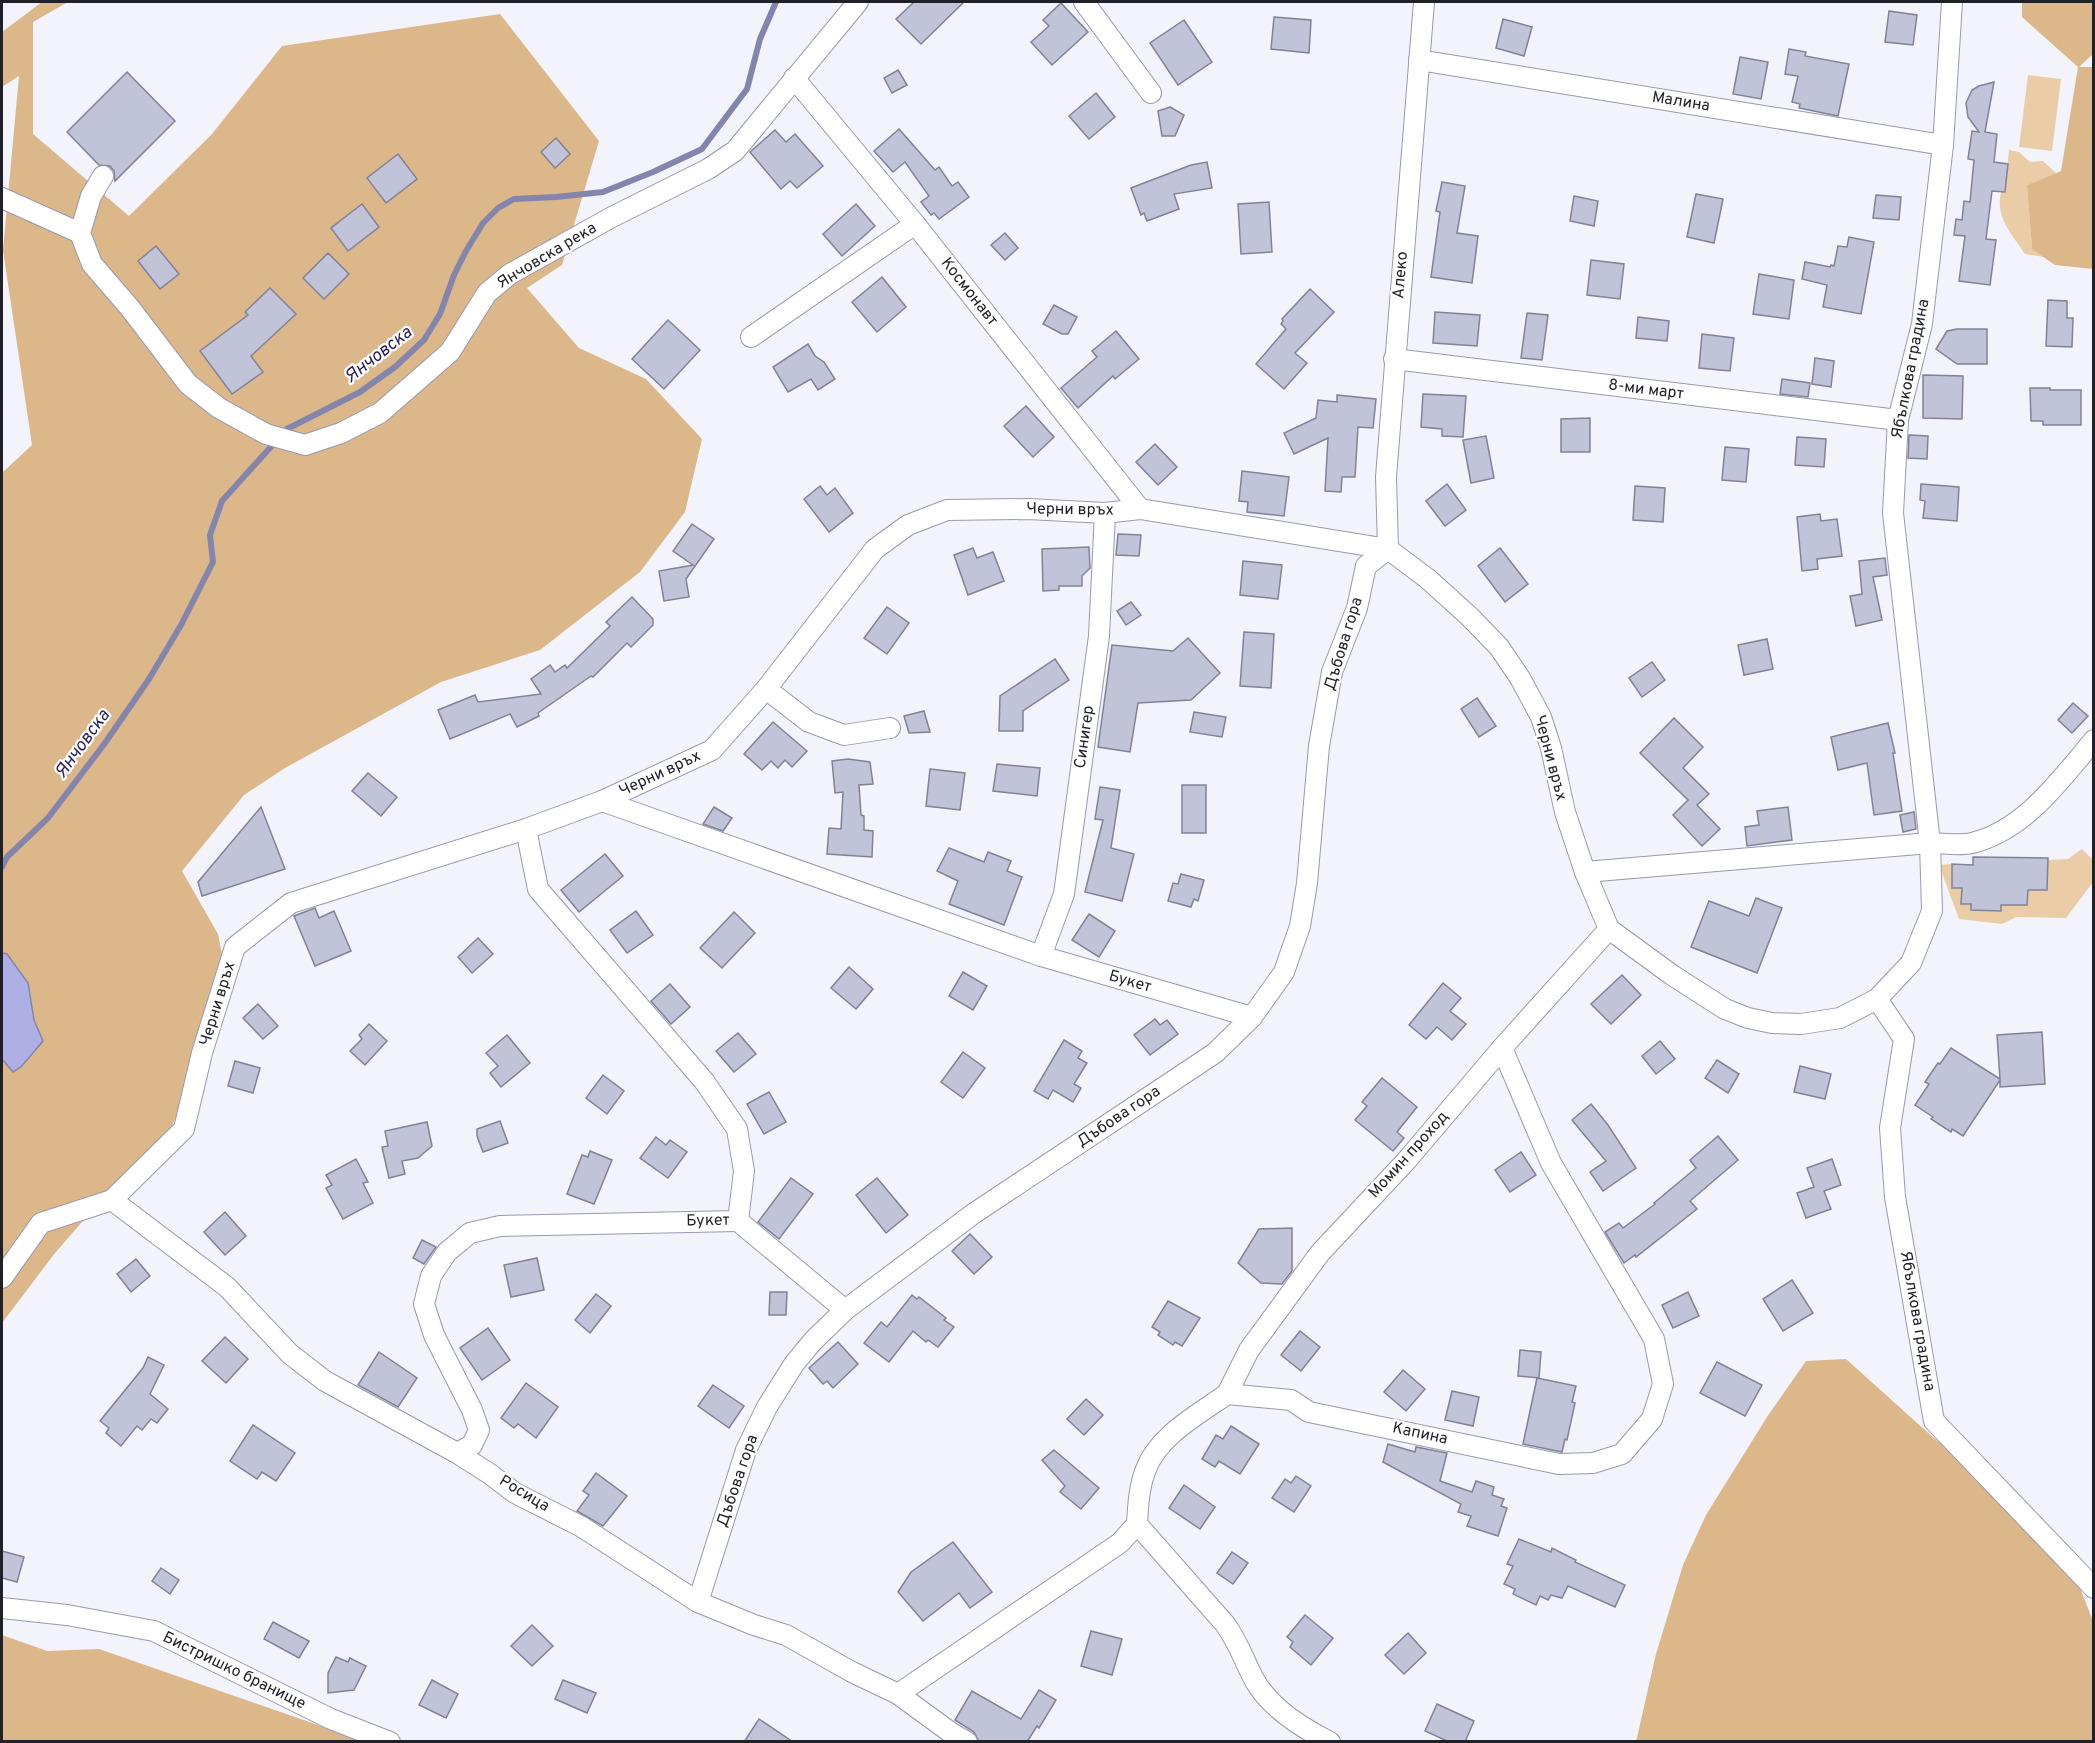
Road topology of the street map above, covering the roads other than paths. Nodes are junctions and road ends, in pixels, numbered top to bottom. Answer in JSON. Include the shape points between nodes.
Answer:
{"nodes":[{"id":1,"x":858,"y":2,"type":"edge"},
{"id":2,"x":1084,"y":2,"type":"edge"},
{"id":3,"x":1424,"y":2,"type":"edge"},
{"id":4,"x":1952,"y":2,"type":"edge"},
{"id":5,"x":1419,"y":60,"type":"junction"},
{"id":6,"x":794,"y":78,"type":"junction"},
{"id":7,"x":1151,"y":93,"type":"dead end"},
{"id":8,"x":1943,"y":145,"type":"junction"},
{"id":9,"x":103,"y":176,"type":"dead end"},
{"id":10,"x":2,"y":198,"type":"edge"},
{"id":11,"x":915,"y":224,"type":"junction"},
{"id":12,"x":80,"y":232,"type":"junction"},
{"id":13,"x":752,"y":337,"type":"dead end"},
{"id":14,"x":1394,"y":359,"type":"junction"},
{"id":15,"x":1898,"y":420,"type":"junction"},
{"id":16,"x":1140,"y":509,"type":"junction"},
{"id":17,"x":1105,"y":513,"type":"junction"},
{"id":18,"x":1388,"y":549,"type":"junction"},
{"id":19,"x":766,"y":689,"type":"junction"},
{"id":20,"x":890,"y":728,"type":"dead end"},
{"id":21,"x":2094,"y":740,"type":"edge"},
{"id":22,"x":602,"y":801,"type":"junction"},
{"id":23,"x":526,"y":829,"type":"junction"},
{"id":24,"x":1930,"y":843,"type":"junction"},
{"id":25,"x":1585,"y":872,"type":"junction"},
{"id":26,"x":1609,"y":929,"type":"junction"},
{"id":27,"x":1041,"y":956,"type":"junction"},
{"id":28,"x":1877,"y":999,"type":"junction"},
{"id":29,"x":1252,"y":1017,"type":"junction"},
{"id":30,"x":1502,"y":1048,"type":"junction"},
{"id":31,"x":112,"y":1200,"type":"junction"},
{"id":32,"x":738,"y":1221,"type":"junction"},
{"id":33,"x":2,"y":1278,"type":"edge"},
{"id":34,"x":845,"y":1310,"type":"junction"},
{"id":35,"x":1227,"y":1394,"type":"junction"},
{"id":36,"x":457,"y":1453,"type":"junction"},
{"id":37,"x":1137,"y":1524,"type":"junction"},
{"id":38,"x":2094,"y":1588,"type":"edge"},
{"id":39,"x":698,"y":1602,"type":"junction"},
{"id":40,"x":2,"y":1608,"type":"edge"},
{"id":41,"x":898,"y":1694,"type":"junction"},
{"id":42,"x":390,"y":1742,"type":"edge"},
{"id":43,"x":967,"y":1742,"type":"edge"},
{"id":44,"x":1330,"y":1742,"type":"edge"}],
"edges":[{"from":1,"to":6,"type":"street","name":"Янчовска река"},
{"from":2,"to":7,"type":"street"},
{"from":3,"to":5,"type":"street","name":"Алеко"},
{"from":4,"to":8,"type":"street","name":"Ябълкова градина"},
{"from":5,"to":8,"type":"street","name":"Малина"},
{"from":5,"to":14,"type":"street","name":"Алеко"},
{"from":6,"to":11,"type":"street","name":"Космонавт"},
{"from":6,"to":12,"type":"street","name":"Янчовска река","via":[[735,151],[708,170],[612,217],[510,274],[487,293],[450,352],[380,413],[341,433],[305,445],[266,434],[219,408],[188,384],[92,264]]},
{"from":8,"to":15,"type":"street","name":"Ябълкова градина","via":[[1922,324]]},
{"from":9,"to":12,"type":"street","via":[[91,196]]},
{"from":10,"to":12,"type":"street"},
{"from":11,"to":13,"type":"street"},
{"from":11,"to":16,"type":"street","name":"Космонавт"},
{"from":14,"to":15,"type":"street","name":"8-ми март"},
{"from":14,"to":18,"type":"street","name":"Алеко","via":[[1386,477]]},
{"from":15,"to":24,"type":"street","name":"Ябълкова градина","via":[[1893,513]]},
{"from":16,"to":17,"type":"street","name":"Черни връх"},
{"from":16,"to":18,"type":"street","name":"Черни връх"},
{"from":17,"to":19,"type":"street","name":"Черни връх","via":[[947,510],[908,525],[875,549]]},
{"from":17,"to":27,"type":"street","name":"Синигер","via":[[1099,636],[1064,894]]},
{"from":18,"to":25,"type":"street","name":"Черни връх","via":[[1470,617],[1499,647],[1520,678],[1541,717]]},
{"from":18,"to":29,"type":"street","name":"Дъбова гора","via":[[1366,566],[1357,608],[1332,672],[1319,746],[1300,926],[1284,972]]},
{"from":19,"to":20,"type":"street","via":[[809,722],[844,735]]},
{"from":19,"to":22,"type":"street","name":"Черни връх","via":[[712,750]]},
{"from":21,"to":24,"type":"street","via":[[2042,800],[2007,828],[1971,843]]},
{"from":22,"to":23,"type":"street","name":"Черни връх"},
{"from":22,"to":27,"type":"street","name":"Букет"},
{"from":23,"to":31,"type":"street","name":"Черни връх","via":[[291,903],[236,947],[202,1053],[184,1129]]},
{"from":23,"to":32,"type":"street","name":"Букет","via":[[538,889],[704,1081],[737,1129],[744,1172]]},
{"from":24,"to":25,"type":"street"},
{"from":24,"to":28,"type":"street","via":[[1932,911],[1911,963]]},
{"from":25,"to":26,"type":"street","name":"Черни връх"},
{"from":26,"to":28,"type":"street","via":[[1725,1009],[1748,1018],[1801,1024],[1840,1018]]},
{"from":26,"to":30,"type":"street","name":"Момин проход"},
{"from":27,"to":29,"type":"street","name":"Букет"},
{"from":28,"to":38,"type":"street","name":"Ябълкова градина","via":[[1904,1039],[1890,1128],[1895,1197],[1934,1421]]},
{"from":29,"to":34,"type":"street","name":"Дъбова гора","via":[[1215,1053],[974,1214]]},
{"from":30,"to":35,"type":"street","name":"Момин проход","via":[[1407,1160],[1320,1253],[1249,1350]]},
{"from":30,"to":35,"type":"street","name":"Капина","via":[[1551,1163],[1654,1340],[1663,1384],[1652,1419],[1622,1454],[1593,1463],[1559,1464],[1309,1412],[1292,1400]]},
{"from":31,"to":33,"type":"street","name":"Черни връх","via":[[41,1223]]},
{"from":31,"to":36,"type":"street","name":"Росица","via":[[227,1287],[290,1354],[325,1381]]},
{"from":32,"to":34,"type":"street"},
{"from":32,"to":36,"type":"street","name":"Букет","via":[[500,1226],[470,1233],[447,1252],[431,1276],[424,1304],[434,1335],[479,1430],[472,1445]]},
{"from":34,"to":39,"type":"street","name":"Дъбова гора","via":[[794,1364],[767,1407],[746,1450]]},
{"from":35,"to":37,"type":"street","via":[[1159,1447],[1146,1468]]},
{"from":36,"to":39,"type":"street","name":"Росица","via":[[515,1493],[582,1527]]},
{"from":37,"to":41,"type":"street","via":[[1120,1543]]},
{"from":37,"to":44,"type":"street","via":[[1225,1623],[1264,1695],[1294,1722]]},
{"from":39,"to":41,"type":"street","name":"Росица","via":[[786,1635]]},
{"from":40,"to":42,"type":"street","name":"Бистришко бранище","via":[[154,1631],[331,1719]]},
{"from":41,"to":43,"type":"street","name":"Росица"}]}
